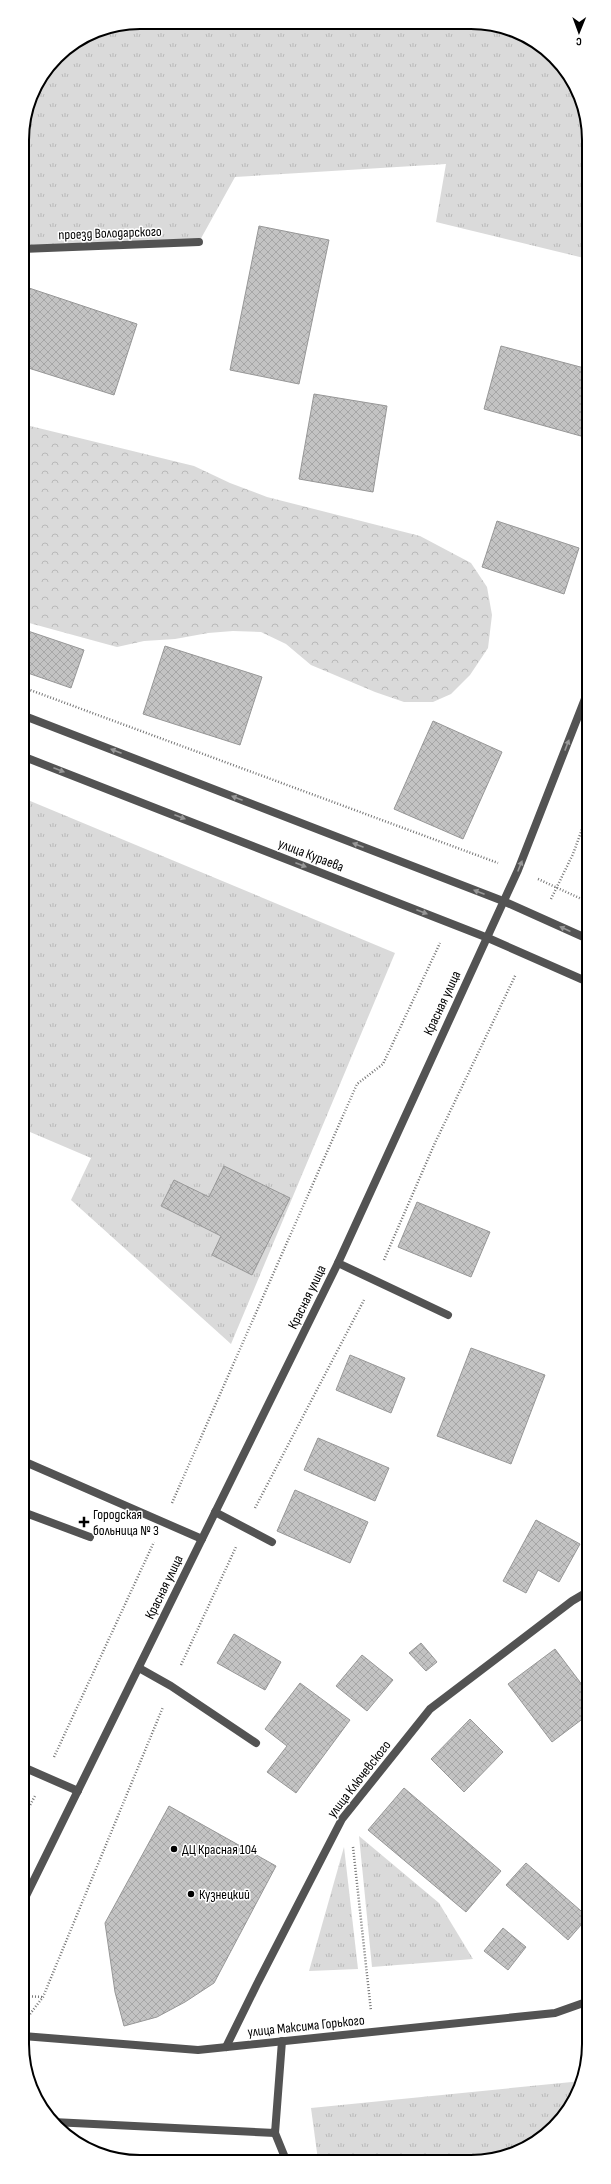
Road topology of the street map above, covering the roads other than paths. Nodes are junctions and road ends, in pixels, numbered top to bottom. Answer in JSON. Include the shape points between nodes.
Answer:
{"nodes":[{"id":1,"x":199,"y":242,"type":"dead end"},
{"id":2,"x":29,"y":249,"type":"edge"},
{"id":3,"x":582,"y":706,"type":"edge"},
{"id":4,"x":29,"y":718,"type":"edge"},
{"id":5,"x":29,"y":759,"type":"edge"},
{"id":6,"x":503,"y":901,"type":"junction"},
{"id":7,"x":582,"y":936,"type":"edge"},
{"id":8,"x":488,"y":938,"type":"junction"},
{"id":9,"x":582,"y":979,"type":"edge"},
{"id":10,"x":338,"y":1263,"type":"junction"},
{"id":11,"x":448,"y":1315,"type":"dead end"},
{"id":12,"x":29,"y":1464,"type":"edge"},
{"id":13,"x":215,"y":1512,"type":"junction"},
{"id":14,"x":29,"y":1514,"type":"edge"},
{"id":15,"x":90,"y":1537,"type":"dead end"},
{"id":16,"x":202,"y":1539,"type":"junction"},
{"id":17,"x":272,"y":1542,"type":"dead end"},
{"id":18,"x":582,"y":1595,"type":"edge"},
{"id":19,"x":138,"y":1668,"type":"junction"},
{"id":20,"x":256,"y":1743,"type":"dead end"},
{"id":21,"x":29,"y":1770,"type":"edge"},
{"id":22,"x":78,"y":1791,"type":"junction"},
{"id":23,"x":29,"y":1890,"type":"edge"},
{"id":24,"x":582,"y":2003,"type":"edge"},
{"id":25,"x":29,"y":2036,"type":"edge"},
{"id":26,"x":282,"y":2041,"type":"junction"},
{"id":27,"x":226,"y":2047,"type":"junction"},
{"id":28,"x":60,"y":2122,"type":"edge"},
{"id":29,"x":275,"y":2133,"type":"junction"},
{"id":30,"x":284,"y":2155,"type":"edge"}],
"edges":[{"from":1,"to":2,"type":"street","name":"проезд Володарского"},
{"from":6,"to":3,"type":"street","name":"Красная улица","one_way":true,"via":[[518,870]]},
{"from":6,"to":4,"type":"street","name":"улица Кураева","one_way":true},
{"from":5,"to":8,"type":"street","name":"улица Кураева","one_way":true},
{"from":7,"to":6,"type":"street","name":"улица Кураева","one_way":true},
{"from":6,"to":8,"type":"street","name":"Красная улица"},
{"from":8,"to":9,"type":"street","name":"улица Кураева"},
{"from":8,"to":10,"type":"street","name":"Красная улица"},
{"from":10,"to":11,"type":"street"},
{"from":10,"to":13,"type":"street","name":"Красная улица"},
{"from":12,"to":16,"type":"street"},
{"from":13,"to":16,"type":"street","name":"Красная улица"},
{"from":13,"to":17,"type":"street"},
{"from":14,"to":15,"type":"street"},
{"from":16,"to":19,"type":"street","name":"Красная улица"},
{"from":18,"to":27,"type":"street","name":"улица Ключевского","via":[[430,1709],[342,1819]]},
{"from":19,"to":20,"type":"street","via":[[171,1686]]},
{"from":19,"to":22,"type":"street","name":"Красная улица"},
{"from":21,"to":22,"type":"street"},
{"from":22,"to":23,"type":"street","name":"Красная улица"},
{"from":24,"to":26,"type":"street","name":"улица Максима Горького","via":[[555,2013]]},
{"from":25,"to":27,"type":"street","name":"улица Максима Горького","via":[[198,2050]]},
{"from":26,"to":27,"type":"street","name":"улица Максима Горького"},
{"from":26,"to":29,"type":"street"},
{"from":28,"to":29,"type":"street"},
{"from":29,"to":30,"type":"street"}]}
